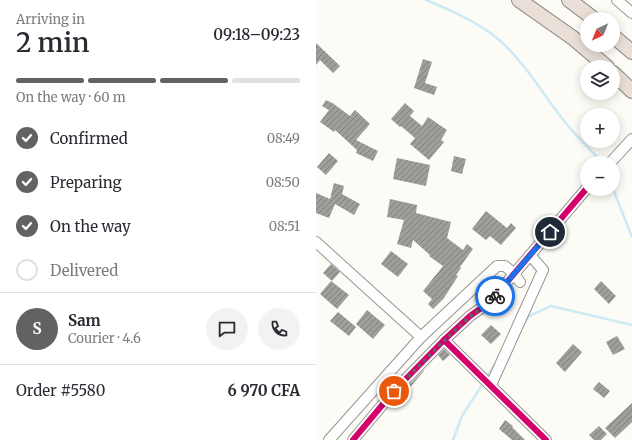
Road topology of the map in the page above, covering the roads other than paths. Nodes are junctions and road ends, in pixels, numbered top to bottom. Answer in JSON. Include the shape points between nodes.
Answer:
{"nodes":[{"id":1,"x":519,"y":0,"type":"edge"},
{"id":2,"x":569,"y":0,"type":"edge"},
{"id":3,"x":617,"y":0,"type":"edge"},
{"id":4,"x":585,"y":12,"type":"edge"},
{"id":5,"x":632,"y":13,"type":"edge"},
{"id":6,"x":620,"y":42,"type":"edge"},
{"id":7,"x":632,"y":52,"type":"edge"},
{"id":8,"x":599,"y":60,"type":"edge"},
{"id":9,"x":620,"y":80,"type":"edge"},
{"id":10,"x":632,"y":91,"type":"edge"},
{"id":11,"x":632,"y":139,"type":"edge"},
{"id":12,"x":616,"y":156,"type":"edge"},
{"id":13,"x":580,"y":196,"type":"edge"},
{"id":14,"x":316,"y":242,"type":"edge"},
{"id":15,"x":530,"y":255,"type":"junction"},
{"id":16,"x":517,"y":278,"type":"junction"},
{"id":17,"x":421,"y":337,"type":"junction"},
{"id":18,"x":444,"y":340,"type":"junction"},
{"id":19,"x":491,"y":385,"type":"junction"},
{"id":20,"x":543,"y":439,"type":"edge"},
{"id":21,"x":329,"y":440,"type":"edge"},
{"id":22,"x":353,"y":440,"type":"edge"}],
"edges":[{"from":1,"to":8,"type":"highway","via":[[574,38]]},
{"from":2,"to":4,"type":"highway"},
{"from":3,"to":5,"type":"street"},
{"from":6,"to":7,"type":"highway"},
{"from":9,"to":10,"type":"highway"},
{"from":11,"to":12,"type":"street"},
{"from":13,"to":15,"type":"street"},
{"from":14,"to":17,"type":"street"},
{"from":15,"to":16,"type":"street"},
{"from":15,"to":19,"type":"street","via":[[543,270]]},
{"from":16,"to":17,"type":"street","via":[[505,266],[497,266]]},
{"from":16,"to":18,"type":"street"},
{"from":17,"to":21,"type":"street"},
{"from":18,"to":19,"type":"street"},
{"from":18,"to":22,"type":"street","via":[[394,391]]},
{"from":19,"to":20,"type":"street"}]}
